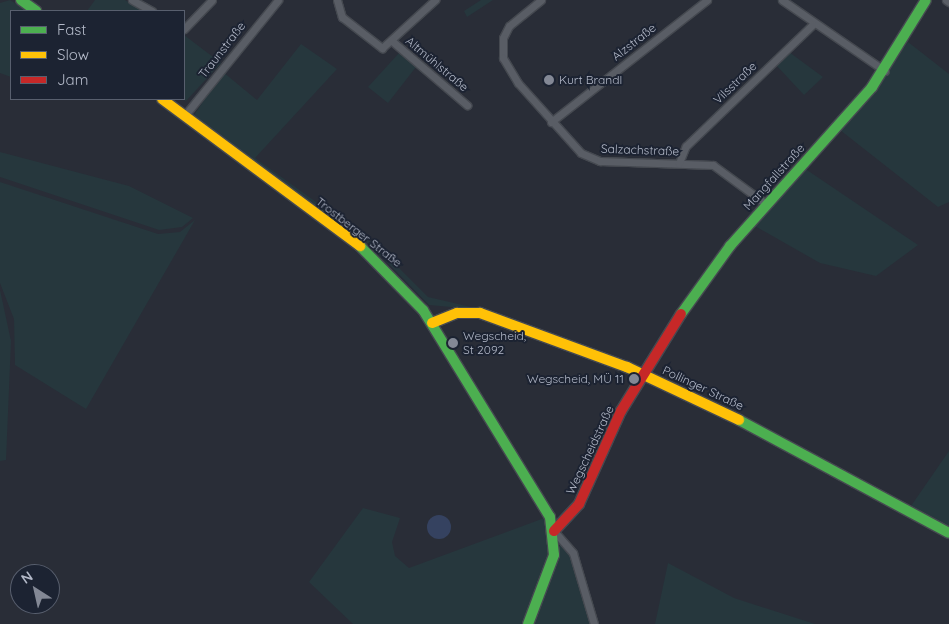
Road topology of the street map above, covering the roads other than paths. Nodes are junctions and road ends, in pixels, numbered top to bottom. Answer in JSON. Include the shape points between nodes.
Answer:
{"nodes":[{"id":1,"x":21,"y":0,"type":"edge"},
{"id":2,"x":132,"y":0,"type":"edge"},
{"id":3,"x":212,"y":0,"type":"edge"},
{"id":4,"x":278,"y":0,"type":"edge"},
{"id":5,"x":337,"y":0,"type":"edge"},
{"id":6,"x":435,"y":0,"type":"edge"},
{"id":7,"x":541,"y":0,"type":"edge"},
{"id":8,"x":707,"y":0,"type":"edge"},
{"id":9,"x":782,"y":0,"type":"edge"},
{"id":10,"x":926,"y":0,"type":"edge"},
{"id":11,"x":35,"y":10,"type":"edge"},
{"id":12,"x":150,"y":10,"type":"edge"},
{"id":13,"x":814,"y":24,"type":"junction"},
{"id":14,"x":185,"y":28,"type":"edge"},
{"id":15,"x":392,"y":41,"type":"junction"},
{"id":16,"x":885,"y":71,"type":"junction"},
{"id":17,"x":163,"y":100,"type":"edge"},
{"id":18,"x":467,"y":105,"type":"dead end"},
{"id":19,"x":185,"y":115,"type":"junction"},
{"id":20,"x":551,"y":122,"type":"junction"},
{"id":21,"x":679,"y":163,"type":"junction"},
{"id":22,"x":766,"y":204,"type":"junction"},
{"id":23,"x":432,"y":323,"type":"junction"},
{"id":24,"x":644,"y":374,"type":"junction"},
{"id":25,"x":554,"y":531,"type":"junction"},
{"id":26,"x":949,"y":533,"type":"edge"},
{"id":27,"x":528,"y":624,"type":"edge"},
{"id":28,"x":594,"y":624,"type":"edge"}],
"edges":[{"from":1,"to":11,"type":"street"},
{"from":2,"to":12,"type":"street"},
{"from":3,"to":14,"type":"street"},
{"from":4,"to":19,"type":"street","name":"Traunstraße"},
{"from":5,"to":15,"type":"street","name":"Altmühlstraße","via":[[341,15],[369,42],[382,48]]},
{"from":6,"to":15,"type":"street","name":"Altmühlstraße"},
{"from":7,"to":20,"type":"street","name":"Salzachstraße","via":[[509,26],[502,52],[506,66]]},
{"from":8,"to":20,"type":"street","name":"Alzstraße"},
{"from":9,"to":13,"type":"street"},
{"from":10,"to":16,"type":"street","name":"Mangfallstraße"},
{"from":13,"to":16,"type":"street"},
{"from":13,"to":21,"type":"street","name":"Vilsstraße","via":[[686,146]]},
{"from":15,"to":18,"type":"street","name":"Altmühlstraße"},
{"from":16,"to":22,"type":"street","name":"Mangfallstraße"},
{"from":17,"to":19,"type":"street","name":"Trostberger Straße"},
{"from":19,"to":23,"type":"street","name":"Trostberger Straße","via":[[374,257]]},
{"from":20,"to":21,"type":"street","name":"Salzachstraße","via":[[590,159]]},
{"from":21,"to":22,"type":"street","name":"Salzachstraße","via":[[717,167]]},
{"from":22,"to":24,"type":"street","name":"Mangfallstraße","via":[[711,270]]},
{"from":23,"to":24,"type":"street","name":"Pollinger Straße","via":[[456,313],[480,313]]},
{"from":23,"to":25,"type":"street","name":"Trostberger Straße","via":[[544,502]]},
{"from":24,"to":25,"type":"street","name":"Wegscheidstraße","via":[[616,420],[579,504]]},
{"from":24,"to":26,"type":"street","name":"Pollinger Straße","via":[[785,441]]},
{"from":25,"to":27,"type":"street","name":"Trostberger Straße","via":[[551,566]]},
{"from":25,"to":28,"type":"street","name":"Trostberger Straße","via":[[573,553]]}]}
